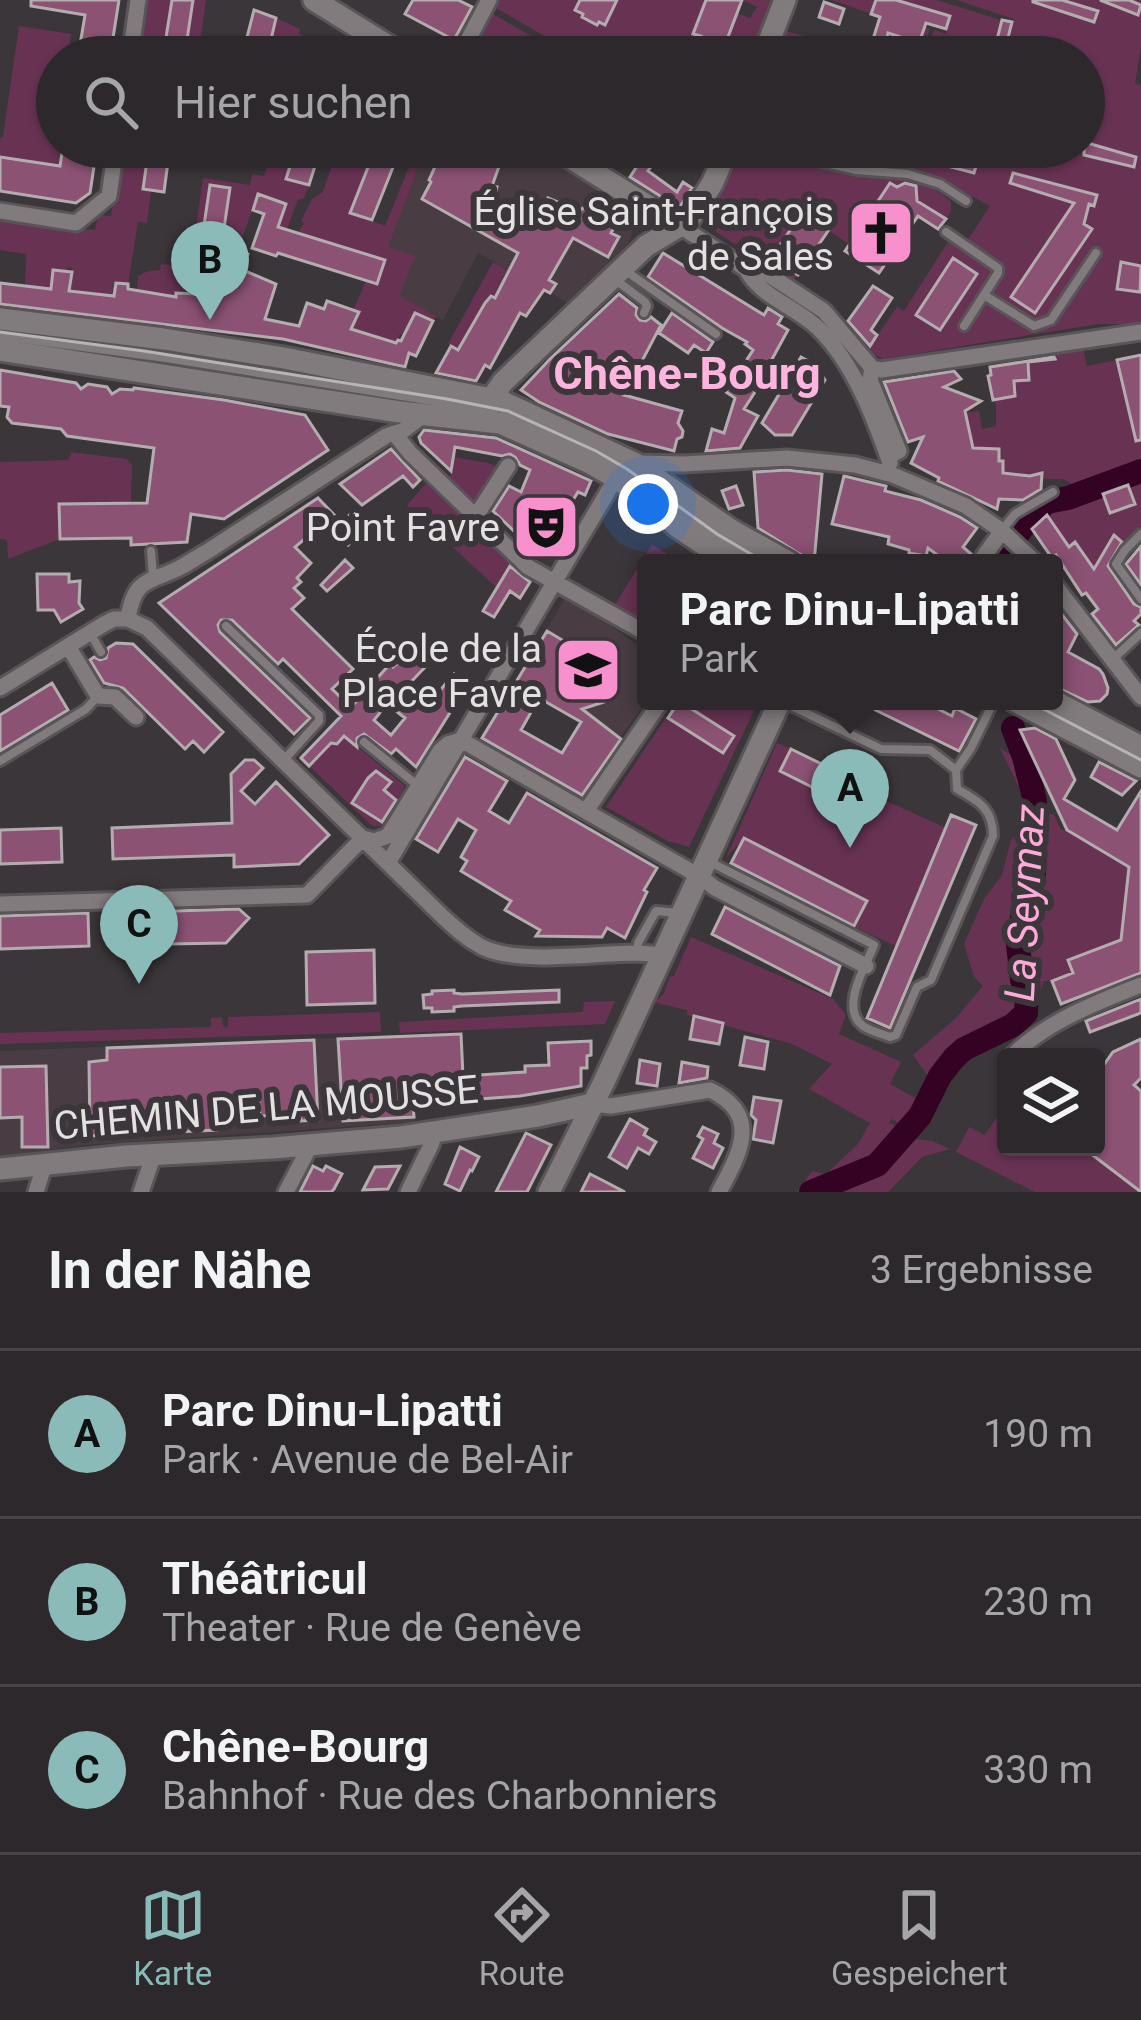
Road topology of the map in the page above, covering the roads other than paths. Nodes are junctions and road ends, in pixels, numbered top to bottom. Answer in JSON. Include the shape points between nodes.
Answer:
{"nodes":[{"id":1,"x":138,"y":0,"type":"edge"},
{"id":2,"x":314,"y":0,"type":"edge"},
{"id":3,"x":489,"y":0,"type":"edge"},
{"id":4,"x":785,"y":0,"type":"edge"},
{"id":5,"x":133,"y":36,"type":"edge"},
{"id":6,"x":372,"y":36,"type":"edge"},
{"id":7,"x":470,"y":36,"type":"edge"},
{"id":8,"x":771,"y":36,"type":"edge"},
{"id":9,"x":113,"y":168,"type":"edge"},
{"id":10,"x":587,"y":168,"type":"edge"},
{"id":11,"x":718,"y":168,"type":"edge"},
{"id":12,"x":848,"y":168,"type":"edge"},
{"id":13,"x":966,"y":201,"type":"dead end"},
{"id":14,"x":0,"y":211,"type":"edge"},
{"id":15,"x":680,"y":226,"type":"junction"},
{"id":16,"x":946,"y":232,"type":"dead end"},
{"id":17,"x":1096,"y":253,"type":"dead end"},
{"id":18,"x":746,"y":269,"type":"junction"},
{"id":19,"x":617,"y":273,"type":"junction"},
{"id":20,"x":984,"y":296,"type":"junction"},
{"id":21,"x":644,"y":313,"type":"dead end"},
{"id":22,"x":0,"y":319,"type":"edge"},
{"id":23,"x":964,"y":326,"type":"dead end"},
{"id":24,"x":1141,"y":332,"type":"edge"},
{"id":25,"x":716,"y":334,"type":"dead end"},
{"id":26,"x":0,"y":336,"type":"edge"},
{"id":27,"x":0,"y":350,"type":"edge"},
{"id":28,"x":872,"y":368,"type":"junction"},
{"id":29,"x":488,"y":409,"type":"junction"},
{"id":30,"x":425,"y":414,"type":"junction"},
{"id":31,"x":394,"y":433,"type":"junction"},
{"id":32,"x":880,"y":437,"type":"junction"},
{"id":33,"x":888,"y":457,"type":"junction"},
{"id":34,"x":684,"y":464,"type":"junction"},
{"id":35,"x":855,"y":465,"type":"junction"},
{"id":36,"x":508,"y":466,"type":"dead end"},
{"id":37,"x":625,"y":471,"type":"junction"},
{"id":38,"x":893,"y":476,"type":"junction"},
{"id":39,"x":676,"y":492,"type":"junction"},
{"id":40,"x":1053,"y":492,"type":"dead end"},
{"id":41,"x":476,"y":516,"type":"junction"},
{"id":42,"x":1141,"y":534,"type":"edge"},
{"id":43,"x":1009,"y":537,"type":"junction"},
{"id":44,"x":151,"y":550,"type":"dead end"},
{"id":45,"x":718,"y":554,"type":"edge"},
{"id":46,"x":744,"y":554,"type":"edge"},
{"id":47,"x":774,"y":554,"type":"edge"},
{"id":48,"x":989,"y":554,"type":"edge"},
{"id":49,"x":1027,"y":554,"type":"edge"},
{"id":50,"x":154,"y":577,"type":"junction"},
{"id":51,"x":556,"y":583,"type":"junction"},
{"id":52,"x":1063,"y":596,"type":"edge"},
{"id":53,"x":1141,"y":599,"type":"edge"},
{"id":54,"x":128,"y":619,"type":"junction"},
{"id":55,"x":226,"y":626,"type":"dead end"},
{"id":56,"x":637,"y":628,"type":"edge"},
{"id":57,"x":89,"y":632,"type":"junction"},
{"id":58,"x":1141,"y":633,"type":"edge"},
{"id":59,"x":68,"y":646,"type":"junction"},
{"id":60,"x":101,"y":652,"type":"dead end"},
{"id":61,"x":1112,"y":660,"type":"junction"},
{"id":62,"x":0,"y":688,"type":"edge"},
{"id":63,"x":1140,"y":693,"type":"edge"},
{"id":64,"x":98,"y":696,"type":"junction"},
{"id":65,"x":1063,"y":706,"type":"edge"},
{"id":66,"x":655,"y":710,"type":"edge"},
{"id":67,"x":776,"y":710,"type":"edge"},
{"id":68,"x":799,"y":710,"type":"edge"},
{"id":69,"x":990,"y":710,"type":"edge"},
{"id":70,"x":1032,"y":710,"type":"edge"},
{"id":71,"x":136,"y":717,"type":"dead end"},
{"id":72,"x":460,"y":740,"type":"junction"},
{"id":73,"x":364,"y":742,"type":"dead end"},
{"id":74,"x":1141,"y":747,"type":"edge"},
{"id":75,"x":283,"y":760,"type":"junction"},
{"id":76,"x":0,"y":761,"type":"edge"},
{"id":77,"x":1141,"y":767,"type":"edge"},
{"id":78,"x":956,"y":770,"type":"junction"},
{"id":79,"x":418,"y":786,"type":"junction"},
{"id":80,"x":586,"y":812,"type":"junction"},
{"id":81,"x":363,"y":838,"type":"junction"},
{"id":82,"x":388,"y":863,"type":"junction"},
{"id":83,"x":703,"y":868,"type":"junction"},
{"id":84,"x":0,"y":904,"type":"edge"},
{"id":85,"x":648,"y":955,"type":"junction"},
{"id":86,"x":866,"y":966,"type":"joint"},
{"id":87,"x":1141,"y":986,"type":"edge"},
{"id":88,"x":1021,"y":1048,"type":"edge"},
{"id":89,"x":592,"y":1105,"type":"junction"},
{"id":90,"x":538,"y":1116,"type":"junction"},
{"id":91,"x":581,"y":1128,"type":"junction"},
{"id":92,"x":432,"y":1134,"type":"junction"},
{"id":93,"x":310,"y":1145,"type":"junction"},
{"id":94,"x":154,"y":1154,"type":"junction"},
{"id":95,"x":45,"y":1163,"type":"junction"},
{"id":96,"x":0,"y":1169,"type":"edge"},
{"id":97,"x":36,"y":1192,"type":"edge"},
{"id":98,"x":140,"y":1192,"type":"edge"},
{"id":99,"x":286,"y":1192,"type":"edge"},
{"id":100,"x":408,"y":1192,"type":"edge"},
{"id":101,"x":549,"y":1192,"type":"edge"},
{"id":102,"x":719,"y":1192,"type":"edge"}],
"edges":[{"from":1,"to":5,"type":"street"},
{"from":2,"to":6,"type":"street"},
{"from":3,"to":7,"type":"street"},
{"from":4,"to":8,"type":"street"},
{"from":9,"to":14,"type":"street","via":[[109,196],[76,223]]},
{"from":10,"to":15,"type":"street"},
{"from":11,"to":15,"type":"street"},
{"from":12,"to":13,"type":"lane","via":[[908,173]]},
{"from":15,"to":18,"type":"street"},
{"from":15,"to":19,"type":"street"},
{"from":16,"to":20,"type":"lane","via":[[998,268]]},
{"from":17,"to":20,"type":"lane","via":[[1043,325]]},
{"from":18,"to":28,"type":"street","via":[[760,269],[824,311]]},
{"from":18,"to":32,"type":"street","via":[[840,353]]},
{"from":19,"to":21,"type":"lane","via":[[645,302]]},
{"from":19,"to":25,"type":"lane"},
{"from":19,"to":29,"type":"street","via":[[503,382]]},
{"from":20,"to":23,"type":"lane"},
{"from":22,"to":29,"type":"street","via":[[284,358]]},
{"from":24,"to":28,"type":"street"},
{"from":26,"to":29,"type":"lane"},
{"from":27,"to":30,"type":"street"},
{"from":28,"to":33,"type":"street","via":[[899,451]]},
{"from":29,"to":30,"type":"street"},
{"from":29,"to":37,"type":"street","via":[[531,413]]},
{"from":30,"to":31,"type":"street"},
{"from":31,"to":41,"type":"street"},
{"from":31,"to":50,"type":"street"},
{"from":32,"to":33,"type":"street"},
{"from":32,"to":35,"type":"street","via":[[875,452]]},
{"from":33,"to":38,"type":"street"},
{"from":34,"to":35,"type":"street","via":[[787,458]]},
{"from":34,"to":37,"type":"street"},
{"from":34,"to":39,"type":"street"},
{"from":35,"to":38,"type":"street"},
{"from":36,"to":41,"type":"street"},
{"from":37,"to":39,"type":"street"},
{"from":37,"to":45,"type":"street","via":[[646,499]]},
{"from":37,"to":46,"type":"lane"},
{"from":37,"to":51,"type":"street"},
{"from":38,"to":43,"type":"street","via":[[966,506]]},
{"from":39,"to":47,"type":"street"},
{"from":40,"to":43,"type":"lane","via":[[1015,514]]},
{"from":41,"to":51,"type":"street"},
{"from":42,"to":53,"type":"lane","via":[[1116,564]]},
{"from":43,"to":48,"type":"street"},
{"from":43,"to":49,"type":"street"},
{"from":44,"to":50,"type":"lane"},
{"from":50,"to":54,"type":"street","via":[[133,596]]},
{"from":51,"to":56,"type":"street"},
{"from":51,"to":72,"type":"street"},
{"from":52,"to":61,"type":"street"},
{"from":54,"to":57,"type":"street"},
{"from":54,"to":75,"type":"street","via":[[147,628]]},
{"from":55,"to":75,"type":"lane","via":[[319,715]]},
{"from":57,"to":59,"type":"street"},
{"from":57,"to":60,"type":"lane"},
{"from":58,"to":61,"type":"lane"},
{"from":59,"to":62,"type":"street"},
{"from":59,"to":64,"type":"street"},
{"from":61,"to":63,"type":"street"},
{"from":64,"to":71,"type":"street","via":[[115,697]]},
{"from":64,"to":76,"type":"lane"},
{"from":65,"to":74,"type":"street"},
{"from":66,"to":80,"type":"street"},
{"from":67,"to":83,"type":"street"},
{"from":68,"to":78,"type":"lane","via":[[881,749],[930,750]]},
{"from":69,"to":78,"type":"lane"},
{"from":70,"to":77,"type":"street"},
{"from":72,"to":79,"type":"street","via":[[442,748]]},
{"from":72,"to":80,"type":"street"},
{"from":72,"to":82,"type":"street"},
{"from":73,"to":79,"type":"lane"},
{"from":75,"to":81,"type":"street"},
{"from":78,"to":86,"type":"lane","via":[[956,789],[988,810],[993,836],[931,980],[916,987],[896,1035],[861,1025],[854,1015]]},
{"from":79,"to":81,"type":"street","via":[[388,836]]},
{"from":80,"to":83,"type":"street"},
{"from":81,"to":82,"type":"street"},
{"from":81,"to":84,"type":"street","via":[[307,896]]},
{"from":82,"to":85,"type":"street","via":[[461,934],[496,952]]},
{"from":83,"to":85,"type":"street"},
{"from":83,"to":86,"type":"street","via":[[715,888]]},
{"from":85,"to":89,"type":"street"},
{"from":87,"to":88,"type":"street","via":[[1085,1007]]},
{"from":89,"to":90,"type":"street","name":"CHEMIN DE LA MOUSSE"},
{"from":89,"to":91,"type":"street"},
{"from":89,"to":102,"type":"street","via":[[722,1095],[736,1109],[742,1135]]},
{"from":90,"to":91,"type":"street","name":"CHEMIN DE LA MOUSSE"},
{"from":90,"to":92,"type":"street","name":"CHEMIN DE LA MOUSSE"},
{"from":91,"to":101,"type":"street"},
{"from":92,"to":93,"type":"street","name":"CHEMIN DE LA MOUSSE"},
{"from":92,"to":100,"type":"street"},
{"from":93,"to":94,"type":"street","name":"CHEMIN DE LA MOUSSE"},
{"from":93,"to":99,"type":"street"},
{"from":94,"to":95,"type":"street","name":"CHEMIN DE LA MOUSSE"},
{"from":94,"to":98,"type":"street"},
{"from":95,"to":96,"type":"street","name":"CHEMIN DE LA MOUSSE"},
{"from":95,"to":97,"type":"street"}]}
